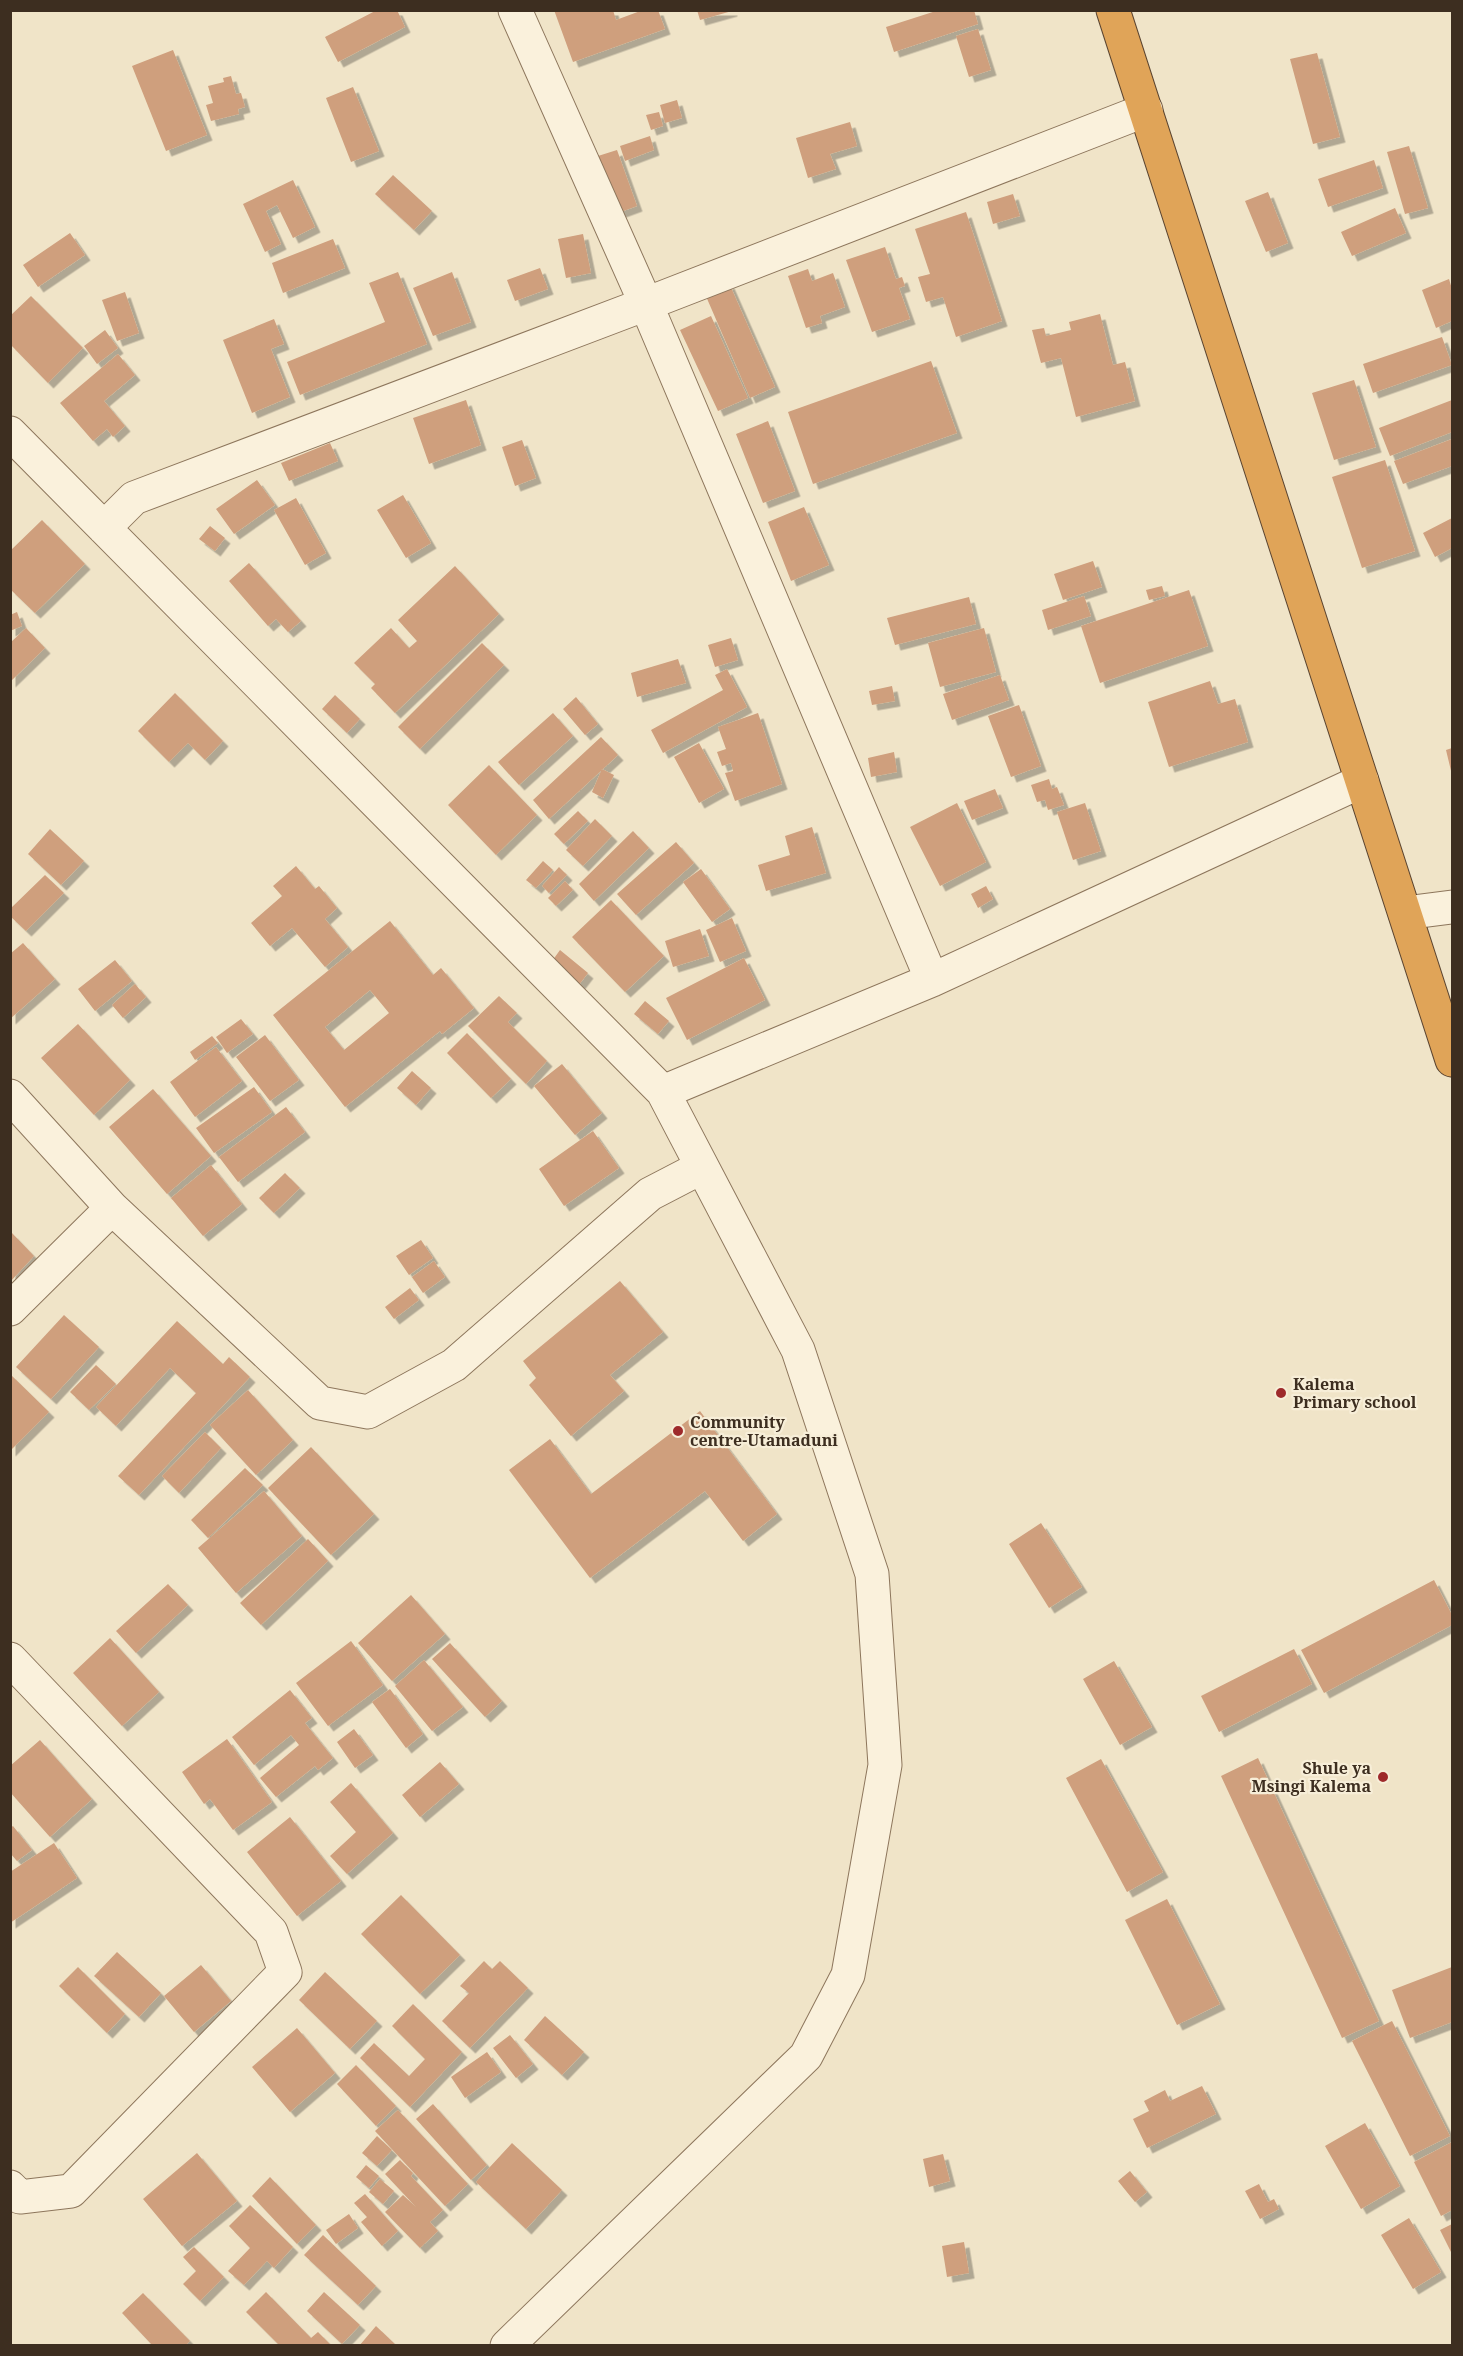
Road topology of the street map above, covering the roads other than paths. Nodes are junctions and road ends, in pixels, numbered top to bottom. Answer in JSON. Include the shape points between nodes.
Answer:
{"nodes":[{"id":1,"x":515,"y":10,"type":"edge"},
{"id":2,"x":1113,"y":10,"type":"edge"},
{"id":3,"x":1146,"y":110,"type":"junction"},
{"id":4,"x":646,"y":304,"type":"junction"},
{"id":5,"x":10,"y":433,"type":"edge"},
{"id":6,"x":104,"y":528,"type":"junction"},
{"id":7,"x":1362,"y":780,"type":"junction"},
{"id":8,"x":1452,"y":907,"type":"edge"},
{"id":9,"x":1405,"y":913,"type":"junction"},
{"id":10,"x":932,"y":980,"type":"junction"},
{"id":11,"x":1452,"y":1060,"type":"edge"},
{"id":12,"x":663,"y":1092,"type":"junction"},
{"id":13,"x":10,"y":1096,"type":"edge"},
{"id":14,"x":702,"y":1167,"type":"junction"},
{"id":15,"x":112,"y":1208,"type":"junction"},
{"id":16,"x":10,"y":1309,"type":"edge"},
{"id":17,"x":10,"y":1659,"type":"edge"},
{"id":18,"x":10,"y":2187,"type":"edge"},
{"id":19,"x":507,"y":2346,"type":"edge"}],
"edges":[{"from":1,"to":4,"type":"street"},
{"from":2,"to":3,"type":"highway"},
{"from":3,"to":4,"type":"street"},
{"from":3,"to":7,"type":"highway"},
{"from":4,"to":6,"type":"street","via":[[134,498]]},
{"from":4,"to":10,"type":"street"},
{"from":5,"to":6,"type":"street"},
{"from":6,"to":12,"type":"street"},
{"from":7,"to":9,"type":"highway"},
{"from":7,"to":10,"type":"street"},
{"from":8,"to":9,"type":"street"},
{"from":9,"to":11,"type":"highway"},
{"from":10,"to":12,"type":"street"},
{"from":12,"to":14,"type":"street"},
{"from":13,"to":15,"type":"street"},
{"from":14,"to":15,"type":"street","via":[[650,1194],[454,1365],[368,1412],[320,1403]]},
{"from":14,"to":19,"type":"street","via":[[798,1350],[872,1574],[885,1765],[848,1975],[806,2056]]},
{"from":15,"to":16,"type":"street"},
{"from":17,"to":18,"type":"street","via":[[271,1932],[285,1972],[71,2191],[20,2198]]}]}
